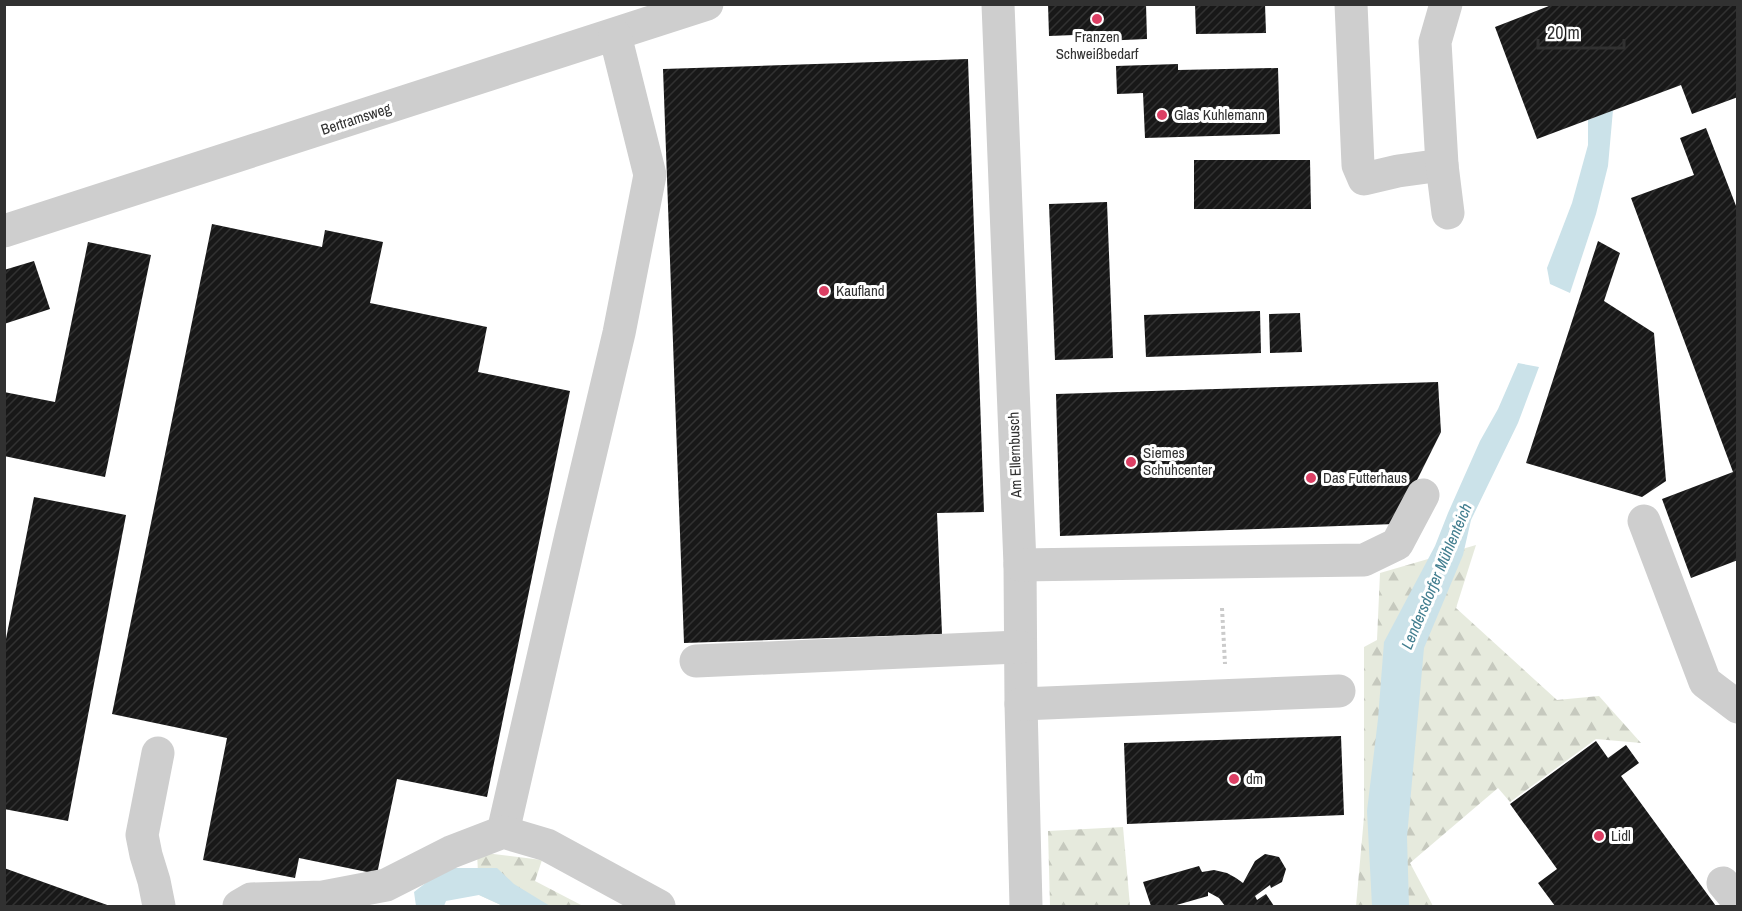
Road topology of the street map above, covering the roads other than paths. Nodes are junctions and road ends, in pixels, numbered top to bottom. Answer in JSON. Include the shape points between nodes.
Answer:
{"nodes":[{"id":1,"x":707,"y":4,"type":"edge"},
{"id":2,"x":998,"y":4,"type":"edge"},
{"id":3,"x":1351,"y":4,"type":"edge"},
{"id":4,"x":1446,"y":4,"type":"edge"},
{"id":5,"x":615,"y":35,"type":"junction"},
{"id":6,"x":1442,"y":165,"type":"junction"},
{"id":7,"x":1448,"y":213,"type":"dead end"},
{"id":8,"x":4,"y":231,"type":"edge"},
{"id":9,"x":1423,"y":495,"type":"dead end"},
{"id":10,"x":1644,"y":521,"type":"dead end"},
{"id":11,"x":1020,"y":565,"type":"junction"},
{"id":12,"x":1020,"y":659,"type":"junction"},
{"id":13,"x":696,"y":661,"type":"dead end"},
{"id":14,"x":1339,"y":691,"type":"dead end"},
{"id":15,"x":1021,"y":704,"type":"junction"},
{"id":16,"x":1737,"y":707,"type":"edge"},
{"id":17,"x":158,"y":753,"type":"dead end"},
{"id":18,"x":503,"y":832,"type":"junction"},
{"id":19,"x":159,"y":906,"type":"edge"},
{"id":20,"x":239,"y":906,"type":"edge"},
{"id":21,"x":659,"y":906,"type":"edge"},
{"id":22,"x":1026,"y":906,"type":"edge"}],
"edges":[{"from":1,"to":5,"type":"street","name":"Bertramsweg"},
{"from":2,"to":11,"type":"street","name":"Am Ellernbusch"},
{"from":3,"to":6,"type":"street","via":[[1358,165],[1364,179]]},
{"from":4,"to":6,"type":"street","via":[[1435,42]]},
{"from":5,"to":8,"type":"street","name":"Bertramsweg"},
{"from":5,"to":18,"type":"street","via":[[650,175],[619,333]]},
{"from":6,"to":7,"type":"street"},
{"from":9,"to":11,"type":"street","via":[[1397,544],[1364,560]]},
{"from":10,"to":16,"type":"street","via":[[1705,682]]},
{"from":11,"to":12,"type":"street","name":"Am Ellernbusch"},
{"from":12,"to":13,"type":"street","via":[[761,679],[760,659]]},
{"from":12,"to":15,"type":"street","name":"Am Ellernbusch"},
{"from":14,"to":15,"type":"street"},
{"from":15,"to":22,"type":"street","name":"Am Ellernbusch"},
{"from":17,"to":19,"type":"street","via":[[142,834]]},
{"from":18,"to":20,"type":"street","via":[[451,852],[386,885],[323,897],[250,899]]},
{"from":18,"to":21,"type":"street","via":[[547,845]]}]}
